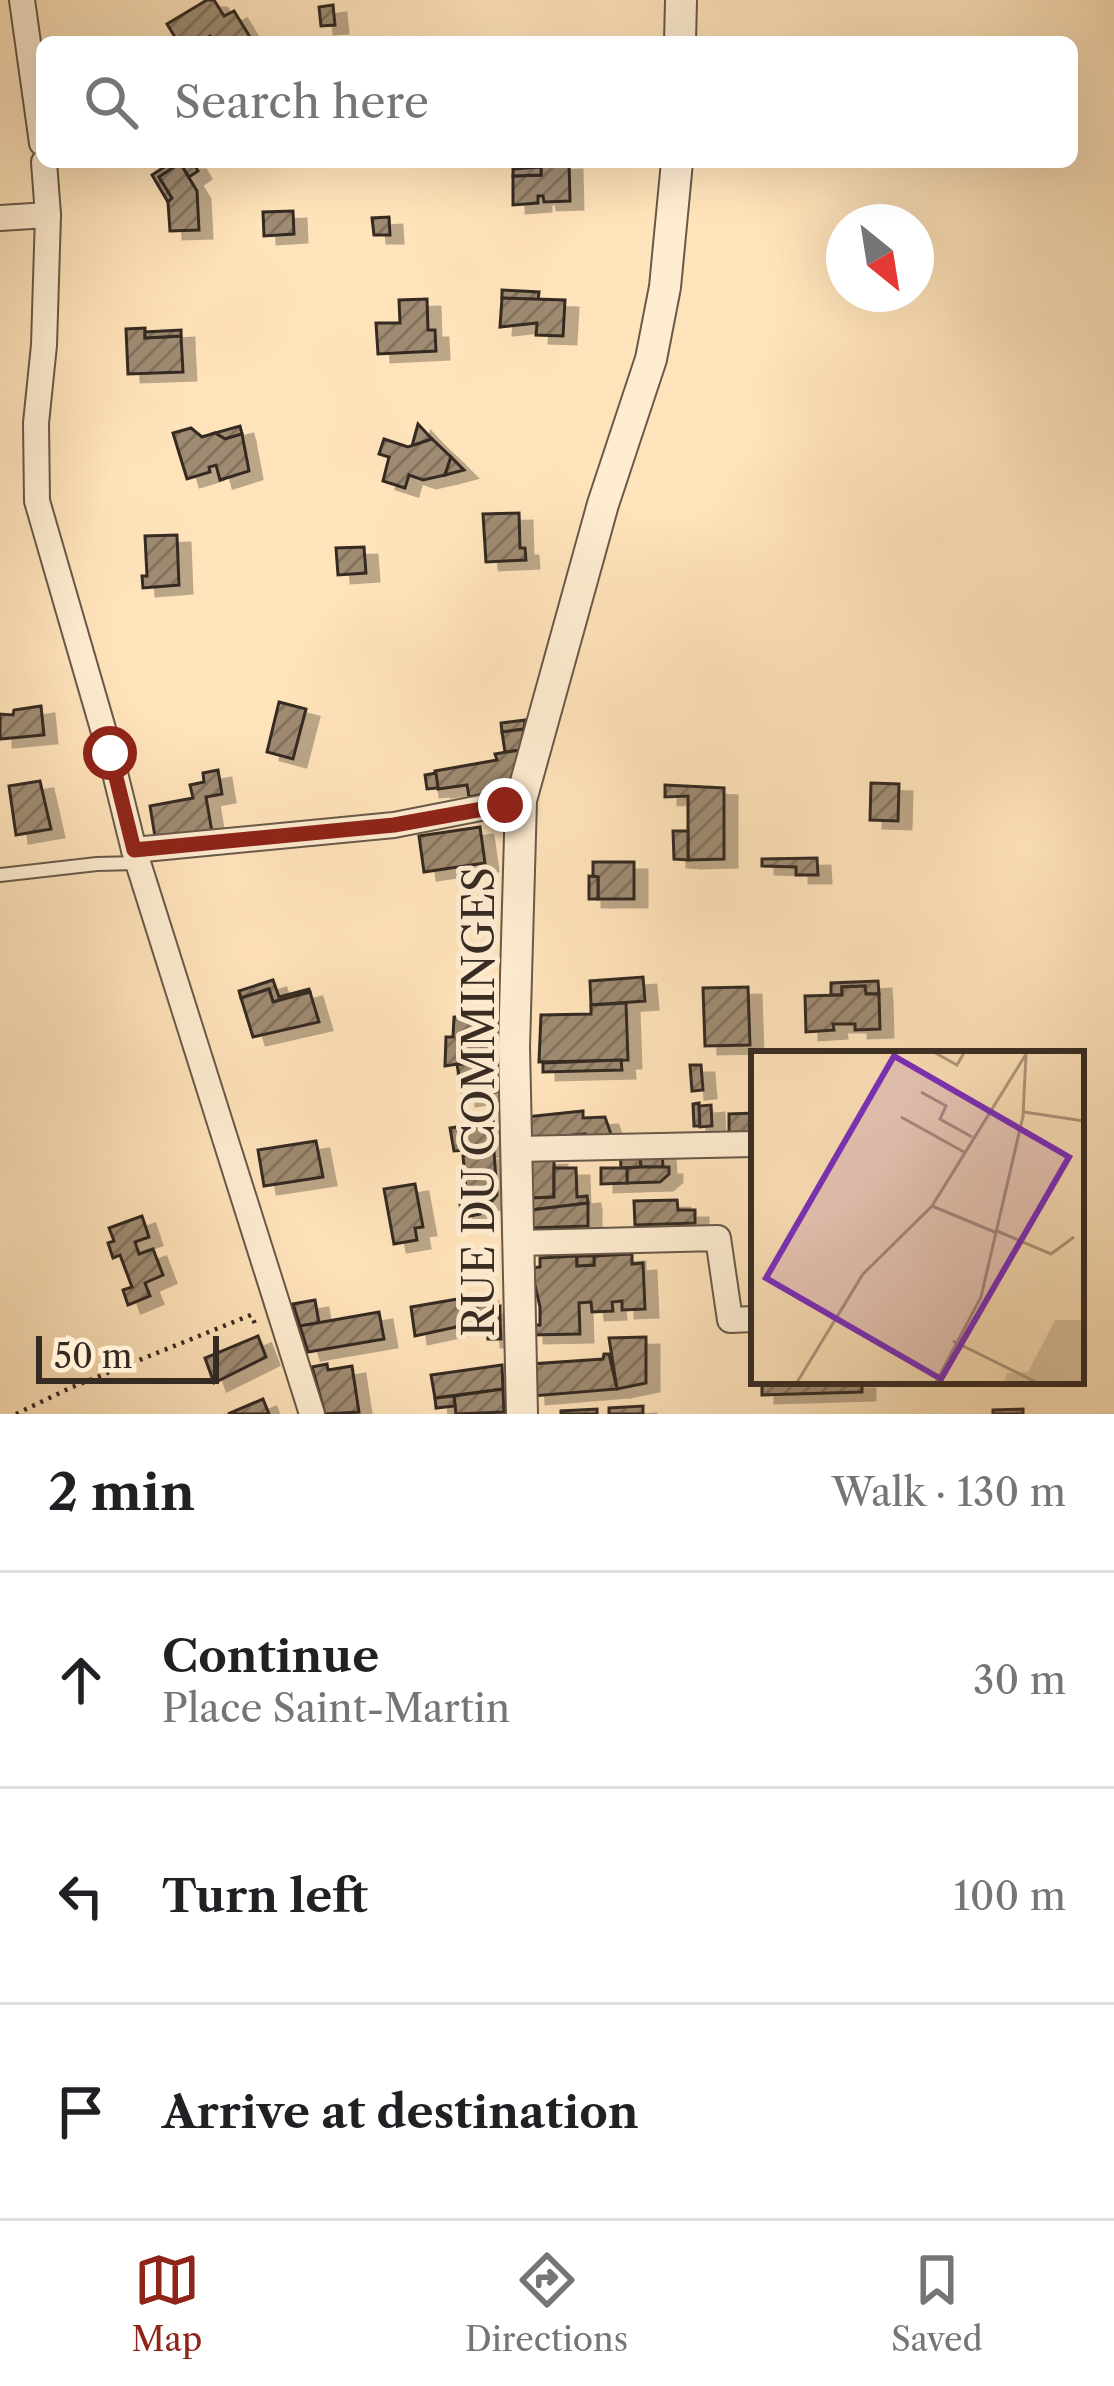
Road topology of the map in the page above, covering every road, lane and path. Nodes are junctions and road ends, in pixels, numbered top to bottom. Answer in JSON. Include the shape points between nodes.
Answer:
{"nodes":[{"id":1,"x":22,"y":0,"type":"edge"},
{"id":2,"x":681,"y":0,"type":"edge"},
{"id":3,"x":680,"y":36,"type":"edge"},
{"id":4,"x":36,"y":100,"type":"edge"},
{"id":5,"x":44,"y":168,"type":"edge"},
{"id":6,"x":676,"y":168,"type":"edge"},
{"id":7,"x":48,"y":215,"type":"junction"},
{"id":8,"x":0,"y":218,"type":"edge"},
{"id":9,"x":521,"y":800,"type":"junction"},
{"id":10,"x":136,"y":857,"type":"junction"},
{"id":11,"x":0,"y":875,"type":"edge"},
{"id":12,"x":751,"y":1144,"type":"edge"},
{"id":13,"x":517,"y":1149,"type":"junction"},
{"id":14,"x":519,"y":1243,"type":"junction"},
{"id":15,"x":751,"y":1319,"type":"edge"},
{"id":16,"x":260,"y":1333,"type":"dead end"},
{"id":17,"x":16,"y":1414,"type":"edge"},
{"id":18,"x":312,"y":1414,"type":"edge"},
{"id":19,"x":522,"y":1414,"type":"edge"}],
"edges":[{"from":1,"to":4,"type":"street"},
{"from":2,"to":3,"type":"street"},
{"from":5,"to":7,"type":"street"},
{"from":6,"to":9,"type":"street","name":"RUE DU COMMINGES","via":[[651,359]]},
{"from":7,"to":8,"type":"street"},
{"from":7,"to":10,"type":"street","via":[[37,501]]},
{"from":9,"to":10,"type":"street","via":[[394,825]]},
{"from":9,"to":13,"type":"street","name":"RUE DU COMMINGES"},
{"from":10,"to":11,"type":"lane"},
{"from":10,"to":18,"type":"street"},
{"from":12,"to":13,"type":"street"},
{"from":13,"to":14,"type":"street","name":"RUE DU COMMINGES"},
{"from":14,"to":15,"type":"street","via":[[718,1238],[730,1320]]},
{"from":14,"to":19,"type":"street","name":"RUE DU COMMINGES"},
{"from":16,"to":17,"type":"path","via":[[251,1315]]}]}
